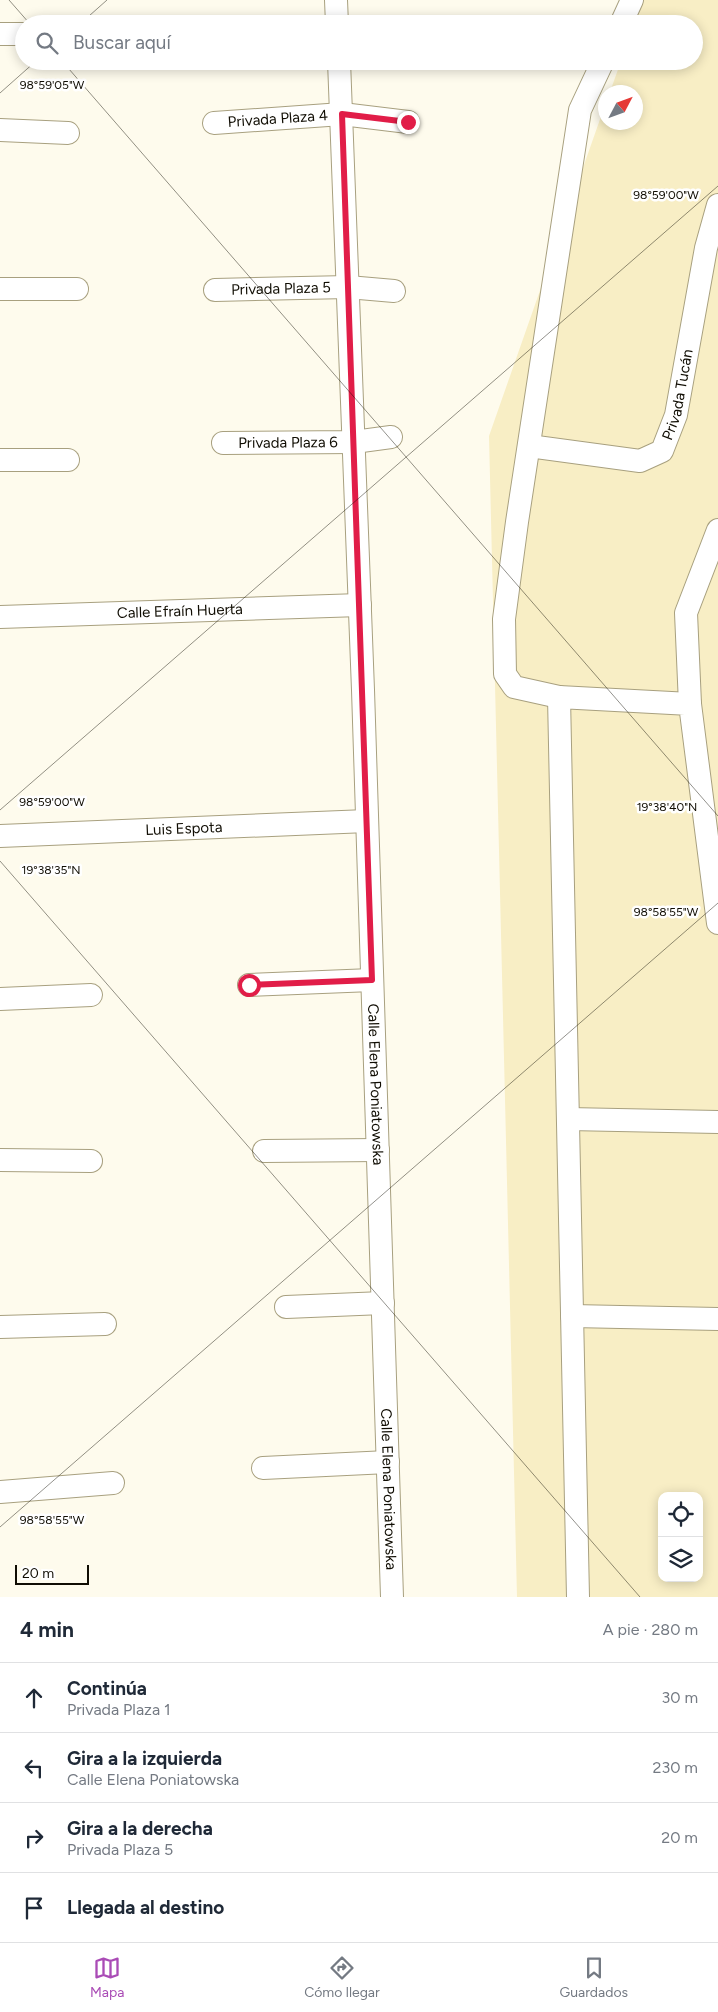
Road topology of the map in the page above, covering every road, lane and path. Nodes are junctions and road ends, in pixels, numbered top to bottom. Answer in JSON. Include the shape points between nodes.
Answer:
{"nodes":[{"id":1,"x":336,"y":0,"type":"edge"},
{"id":2,"x":632,"y":0,"type":"edge"},
{"id":3,"x":337,"y":15,"type":"edge"},
{"id":4,"x":625,"y":15,"type":"edge"},
{"id":5,"x":0,"y":34,"type":"edge"},
{"id":6,"x":15,"y":34,"type":"edge"},
{"id":7,"x":340,"y":70,"type":"edge"},
{"id":8,"x":599,"y":70,"type":"edge"},
{"id":9,"x":342,"y":114,"type":"junction"},
{"id":10,"x":408,"y":122,"type":"dead end"},
{"id":11,"x":214,"y":123,"type":"dead end"},
{"id":12,"x":0,"y":130,"type":"edge"},
{"id":13,"x":68,"y":133,"type":"dead end"},
{"id":14,"x":718,"y":205,"type":"edge"},
{"id":15,"x":348,"y":287,"type":"junction"},
{"id":16,"x":0,"y":289,"type":"edge"},
{"id":17,"x":77,"y":289,"type":"dead end"},
{"id":18,"x":215,"y":290,"type":"dead end"},
{"id":19,"x":394,"y":291,"type":"dead end"},
{"id":20,"x":391,"y":437,"type":"dead end"},
{"id":21,"x":354,"y":442,"type":"junction"},
{"id":22,"x":223,"y":443,"type":"dead end"},
{"id":23,"x":529,"y":446,"type":"junction"},
{"id":24,"x":0,"y":460,"type":"edge"},
{"id":25,"x":68,"y":460,"type":"dead end"},
{"id":26,"x":718,"y":530,"type":"edge"},
{"id":27,"x":360,"y":605,"type":"junction"},
{"id":28,"x":0,"y":617,"type":"edge"},
{"id":29,"x":559,"y":697,"type":"junction"},
{"id":30,"x":690,"y":704,"type":"junction"},
{"id":31,"x":367,"y":821,"type":"junction"},
{"id":32,"x":0,"y":836,"type":"edge"},
{"id":33,"x":718,"y":923,"type":"edge"},
{"id":34,"x":372,"y":980,"type":"junction"},
{"id":35,"x":249,"y":985,"type":"dead end"},
{"id":36,"x":91,"y":995,"type":"dead end"},
{"id":37,"x":0,"y":999,"type":"edge"},
{"id":38,"x":568,"y":1119,"type":"junction"},
{"id":39,"x":718,"y":1122,"type":"edge"},
{"id":40,"x":378,"y":1150,"type":"junction"},
{"id":41,"x":264,"y":1151,"type":"dead end"},
{"id":42,"x":0,"y":1160,"type":"edge"},
{"id":43,"x":91,"y":1161,"type":"dead end"},
{"id":44,"x":383,"y":1303,"type":"junction"},
{"id":45,"x":286,"y":1307,"type":"dead end"},
{"id":46,"x":572,"y":1316,"type":"junction"},
{"id":47,"x":718,"y":1319,"type":"edge"},
{"id":48,"x":105,"y":1324,"type":"dead end"},
{"id":49,"x":0,"y":1327,"type":"edge"},
{"id":50,"x":388,"y":1462,"type":"junction"},
{"id":51,"x":263,"y":1468,"type":"dead end"},
{"id":52,"x":113,"y":1483,"type":"dead end"},
{"id":53,"x":0,"y":1492,"type":"edge"},
{"id":54,"x":392,"y":1597,"type":"edge"},
{"id":55,"x":578,"y":1597,"type":"edge"}],
"edges":[{"from":1,"to":3,"type":"street"},
{"from":2,"to":4,"type":"street"},
{"from":5,"to":6,"type":"street"},
{"from":7,"to":9,"type":"street","name":"Calle Elena Poniatowska"},
{"from":8,"to":23,"type":"street","via":[[580,110]]},
{"from":9,"to":10,"type":"street"},
{"from":9,"to":11,"type":"street","name":"Privada Plaza 4"},
{"from":9,"to":15,"type":"street","name":"Calle Elena Poniatowska"},
{"from":12,"to":13,"type":"street"},
{"from":14,"to":23,"type":"street","name":"Privada Tucán","via":[[706,248],[676,415],[662,451],[640,461]]},
{"from":15,"to":18,"type":"street","name":"Privada Plaza 5"},
{"from":15,"to":19,"type":"street"},
{"from":15,"to":21,"type":"street","name":"Calle Elena Poniatowska"},
{"from":16,"to":17,"type":"street"},
{"from":20,"to":21,"type":"street","name":"Privada Plaza 6"},
{"from":21,"to":22,"type":"street","name":"Privada Plaza 6"},
{"from":21,"to":27,"type":"street","name":"Calle Elena Poniatowska"},
{"from":23,"to":29,"type":"street","via":[[504,619],[505,674],[514,687]]},
{"from":24,"to":25,"type":"street"},
{"from":26,"to":30,"type":"street","via":[[686,613]]},
{"from":27,"to":28,"type":"street","name":"Calle Efraín Huerta"},
{"from":27,"to":31,"type":"street","name":"Calle Elena Poniatowska"},
{"from":29,"to":30,"type":"street"},
{"from":29,"to":38,"type":"street"},
{"from":30,"to":33,"type":"street"},
{"from":31,"to":32,"type":"street","name":"Luis Espota"},
{"from":31,"to":34,"type":"street","name":"Calle Elena Poniatowska"},
{"from":34,"to":35,"type":"street"},
{"from":34,"to":40,"type":"street","name":"Calle Elena Poniatowska"},
{"from":36,"to":37,"type":"street"},
{"from":38,"to":39,"type":"street"},
{"from":38,"to":46,"type":"street"},
{"from":40,"to":41,"type":"street"},
{"from":40,"to":44,"type":"street","name":"Calle Elena Poniatowska"},
{"from":42,"to":43,"type":"street"},
{"from":44,"to":45,"type":"street"},
{"from":44,"to":50,"type":"street","name":"Calle Elena Poniatowska"},
{"from":46,"to":47,"type":"street"},
{"from":46,"to":55,"type":"street"},
{"from":48,"to":49,"type":"street"},
{"from":50,"to":51,"type":"street"},
{"from":50,"to":54,"type":"street","name":"Calle Elena Poniatowska"},
{"from":52,"to":53,"type":"street"}]}
